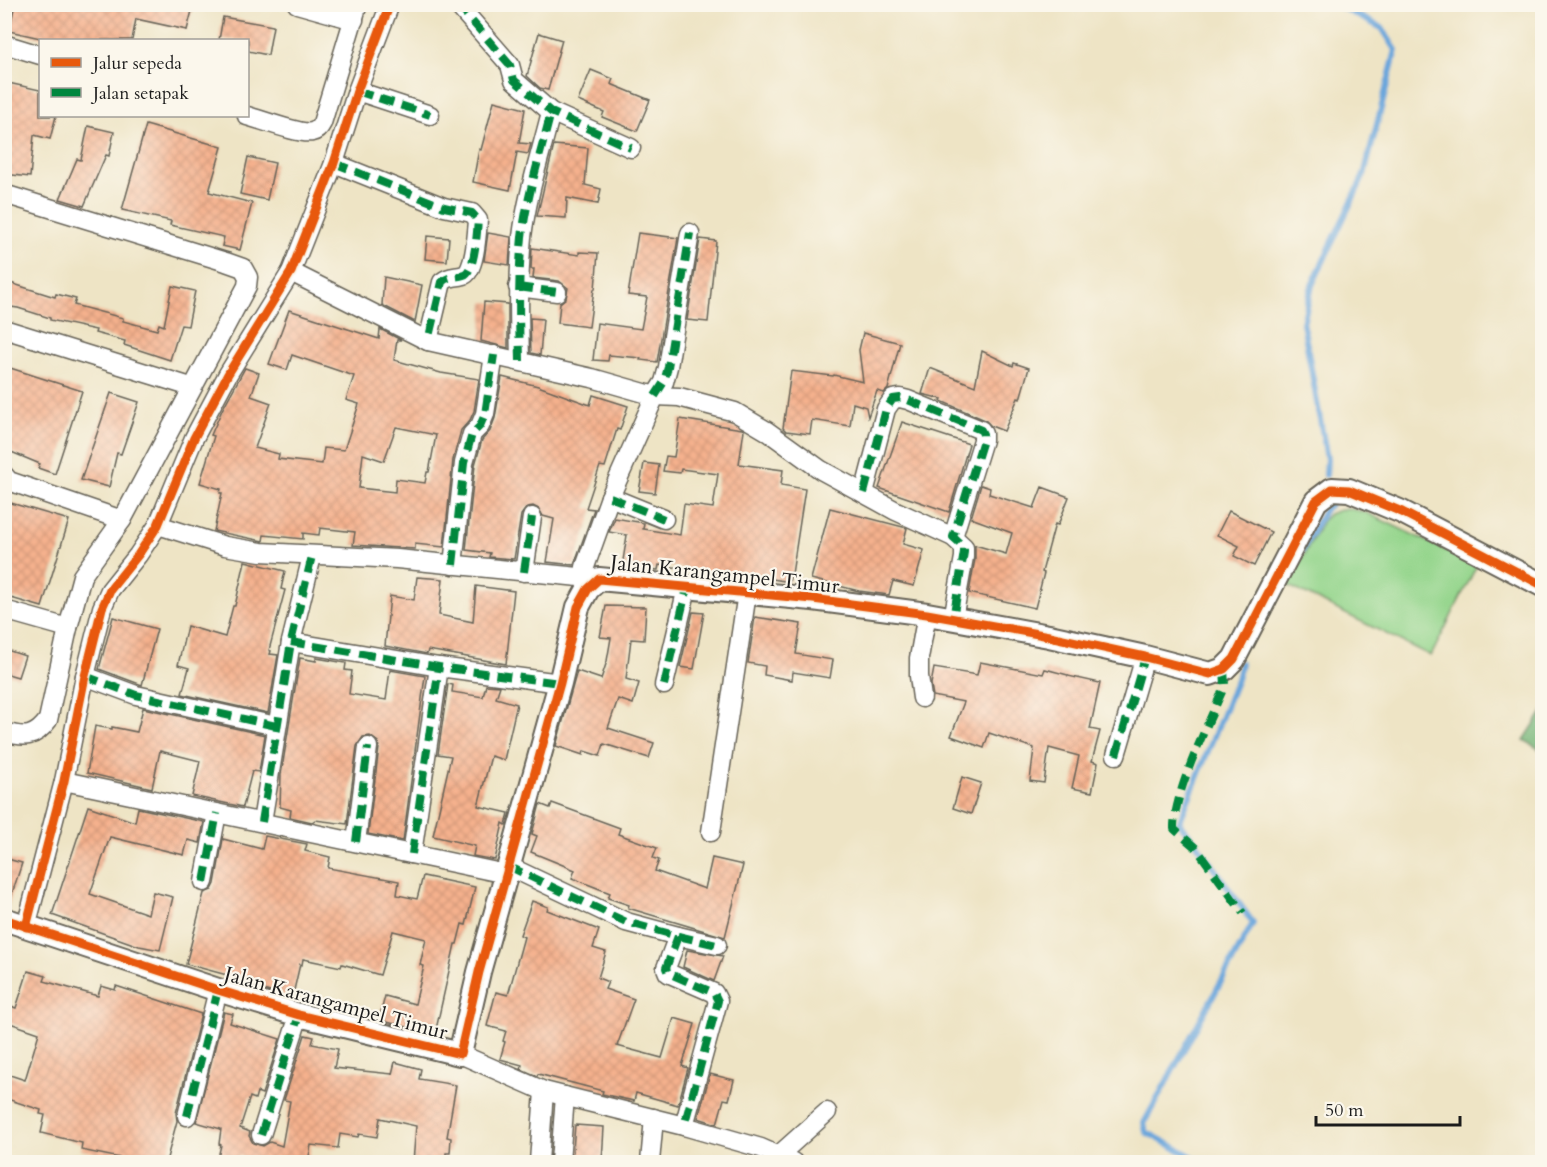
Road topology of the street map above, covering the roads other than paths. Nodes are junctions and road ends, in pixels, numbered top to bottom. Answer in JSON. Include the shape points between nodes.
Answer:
{"nodes":[{"id":1,"x":297,"y":4,"type":"edge"},
{"id":2,"x":390,"y":4,"type":"edge"},
{"id":3,"x":457,"y":4,"type":"edge"},
{"id":4,"x":356,"y":12,"type":"edge"},
{"id":5,"x":4,"y":44,"type":"edge"},
{"id":6,"x":39,"y":55,"type":"edge"},
{"id":7,"x":357,"y":92,"type":"junction"},
{"id":8,"x":551,"y":112,"type":"junction"},
{"id":9,"x":430,"y":115,"type":"dead end"},
{"id":10,"x":249,"y":117,"type":"edge"},
{"id":11,"x":631,"y":148,"type":"dead end"},
{"id":12,"x":334,"y":163,"type":"junction"},
{"id":13,"x":4,"y":194,"type":"edge"},
{"id":14,"x":690,"y":233,"type":"dead end"},
{"id":15,"x":291,"y":272,"type":"junction"},
{"id":16,"x":518,"y":288,"type":"junction"},
{"id":17,"x":557,"y":292,"type":"dead end"},
{"id":18,"x":4,"y":329,"type":"edge"},
{"id":19,"x":428,"y":340,"type":"junction"},
{"id":20,"x":494,"y":355,"type":"junction"},
{"id":21,"x":520,"y":361,"type":"junction"},
{"id":22,"x":191,"y":387,"type":"junction"},
{"id":23,"x":655,"y":396,"type":"junction"},
{"id":24,"x":4,"y":475,"type":"edge"},
{"id":25,"x":864,"y":493,"type":"junction"},
{"id":26,"x":610,"y":497,"type":"junction"},
{"id":27,"x":532,"y":517,"type":"dead end"},
{"id":28,"x":664,"y":519,"type":"dead end"},
{"id":29,"x":122,"y":520,"type":"junction"},
{"id":30,"x":158,"y":525,"type":"junction"},
{"id":31,"x":953,"y":537,"type":"junction"},
{"id":32,"x":312,"y":556,"type":"junction"},
{"id":33,"x":453,"y":565,"type":"junction"},
{"id":34,"x":524,"y":572,"type":"junction"},
{"id":35,"x":592,"y":578,"type":"junction"},
{"id":36,"x":1542,"y":585,"type":"edge"},
{"id":37,"x":687,"y":588,"type":"junction"},
{"id":38,"x":747,"y":593,"type":"junction"},
{"id":39,"x":4,"y":610,"type":"edge"},
{"id":40,"x":927,"y":614,"type":"junction"},
{"id":41,"x":953,"y":619,"type":"junction"},
{"id":42,"x":68,"y":628,"type":"junction"},
{"id":43,"x":291,"y":642,"type":"junction"},
{"id":44,"x":1145,"y":657,"type":"junction"},
{"id":45,"x":439,"y":667,"type":"junction"},
{"id":46,"x":85,"y":675,"type":"junction"},
{"id":47,"x":560,"y":683,"type":"junction"},
{"id":48,"x":664,"y":685,"type":"dead end"},
{"id":49,"x":922,"y":698,"type":"dead end"},
{"id":50,"x":276,"y":726,"type":"junction"},
{"id":51,"x":4,"y":732,"type":"edge"},
{"id":52,"x":368,"y":747,"type":"dead end"},
{"id":53,"x":1116,"y":755,"type":"dead end"},
{"id":54,"x":64,"y":781,"type":"junction"},
{"id":55,"x":217,"y":813,"type":"junction"},
{"id":56,"x":262,"y":822,"type":"junction"},
{"id":57,"x":711,"y":832,"type":"dead end"},
{"id":58,"x":356,"y":842,"type":"junction"},
{"id":59,"x":412,"y":854,"type":"junction"},
{"id":60,"x":507,"y":870,"type":"junction"},
{"id":61,"x":204,"y":882,"type":"dead end"},
{"id":62,"x":4,"y":919,"type":"edge"},
{"id":63,"x":26,"y":927,"type":"junction"},
{"id":64,"x":678,"y":936,"type":"junction"},
{"id":65,"x":717,"y":945,"type":"dead end"},
{"id":66,"x":218,"y":990,"type":"junction"},
{"id":67,"x":299,"y":1015,"type":"junction"},
{"id":68,"x":460,"y":1054,"type":"junction"},
{"id":69,"x":544,"y":1091,"type":"junction"},
{"id":70,"x":565,"y":1096,"type":"junction"},
{"id":71,"x":827,"y":1112,"type":"dead end"},
{"id":72,"x":187,"y":1116,"type":"dead end"},
{"id":73,"x":654,"y":1118,"type":"junction"},
{"id":74,"x":684,"y":1126,"type":"junction"},
{"id":75,"x":261,"y":1135,"type":"dead end"},
{"id":76,"x":786,"y":1159,"type":"edge"},
{"id":77,"x":538,"y":1162,"type":"edge"},
{"id":78,"x":560,"y":1162,"type":"edge"},
{"id":79,"x":650,"y":1162,"type":"edge"}],
"edges":[{"from":1,"to":4,"type":"street"},
{"from":2,"to":7,"type":"street"},
{"from":3,"to":8,"type":"street","via":[[510,64],[514,80]]},
{"from":4,"to":10,"type":"street","via":[[318,128],[303,132]]},
{"from":5,"to":6,"type":"street"},
{"from":7,"to":9,"type":"street"},
{"from":7,"to":12,"type":"street"},
{"from":8,"to":11,"type":"street"},
{"from":8,"to":16,"type":"street","via":[[529,199]]},
{"from":12,"to":15,"type":"street"},
{"from":12,"to":19,"type":"street","via":[[444,207],[472,213],[478,220],[469,273],[442,282]]},
{"from":13,"to":22,"type":"street","via":[[243,268],[247,286]]},
{"from":14,"to":23,"type":"street","via":[[668,367]]},
{"from":15,"to":19,"type":"street"},
{"from":15,"to":30,"type":"street","via":[[194,438]]},
{"from":16,"to":17,"type":"street"},
{"from":16,"to":21,"type":"street"},
{"from":18,"to":22,"type":"street"},
{"from":19,"to":20,"type":"street"},
{"from":20,"to":21,"type":"street"},
{"from":20,"to":33,"type":"street","via":[[485,414],[472,434],[464,463]]},
{"from":21,"to":23,"type":"street"},
{"from":22,"to":29,"type":"street"},
{"from":23,"to":25,"type":"street","via":[[679,397],[735,412],[821,470]]},
{"from":23,"to":26,"type":"street"},
{"from":24,"to":29,"type":"street"},
{"from":25,"to":31,"type":"street"},
{"from":25,"to":31,"type":"street","via":[[886,409],[893,399],[908,400],[981,430],[983,440]]},
{"from":26,"to":28,"type":"street"},
{"from":26,"to":35,"type":"street","via":[[585,567]]},
{"from":27,"to":34,"type":"street"},
{"from":29,"to":42,"type":"street","via":[[82,576]]},
{"from":30,"to":32,"type":"street","via":[[225,546]]},
{"from":30,"to":46,"type":"street","via":[[110,590]]},
{"from":31,"to":41,"type":"street","via":[[964,552]]},
{"from":32,"to":33,"type":"street"},
{"from":32,"to":43,"type":"street"},
{"from":33,"to":34,"type":"street"},
{"from":34,"to":35,"type":"street"},
{"from":35,"to":37,"type":"street","name":"Jalan Karangampel Timur"},
{"from":35,"to":47,"type":"street","name":"Jalan Karangampel Timur","via":[[578,607]]},
{"from":36,"to":44,"type":"street","name":"Jalan Karangampel Timur","via":[[1402,512],[1350,490],[1332,489],[1316,501],[1251,629],[1224,669],[1210,674]]},
{"from":37,"to":38,"type":"street","name":"Jalan Karangampel Timur"},
{"from":37,"to":48,"type":"street"},
{"from":38,"to":40,"type":"street","name":"Jalan Karangampel Timur"},
{"from":38,"to":57,"type":"street"},
{"from":39,"to":42,"type":"street"},
{"from":40,"to":41,"type":"street","name":"Jalan Karangampel Timur"},
{"from":40,"to":49,"type":"street","via":[[920,658]]},
{"from":41,"to":44,"type":"street","name":"Jalan Karangampel Timur"},
{"from":42,"to":51,"type":"street","via":[[48,720],[39,732],[28,736]]},
{"from":43,"to":45,"type":"street"},
{"from":43,"to":50,"type":"street"},
{"from":44,"to":53,"type":"street"},
{"from":45,"to":47,"type":"street"},
{"from":45,"to":59,"type":"street"},
{"from":46,"to":50,"type":"street","via":[[136,695]]},
{"from":46,"to":54,"type":"street"},
{"from":47,"to":60,"type":"street","name":"Jalan Karangampel Timur"},
{"from":50,"to":56,"type":"street"},
{"from":52,"to":58,"type":"street"},
{"from":54,"to":55,"type":"street"},
{"from":54,"to":63,"type":"street"},
{"from":55,"to":56,"type":"street"},
{"from":55,"to":61,"type":"street"},
{"from":56,"to":58,"type":"street"},
{"from":58,"to":59,"type":"street"},
{"from":59,"to":60,"type":"street"},
{"from":60,"to":64,"type":"street","via":[[626,922]]},
{"from":60,"to":68,"type":"street","name":"Jalan Karangampel Timur"},
{"from":62,"to":63,"type":"street","name":"Jalan Karangampel Timur"},
{"from":63,"to":66,"type":"street","name":"Jalan Karangampel Timur"},
{"from":64,"to":65,"type":"street"},
{"from":64,"to":74,"type":"street","via":[[666,968],[668,973],[714,993],[718,1001]]},
{"from":66,"to":67,"type":"street","name":"Jalan Karangampel Timur"},
{"from":66,"to":72,"type":"street"},
{"from":67,"to":68,"type":"street","name":"Jalan Karangampel Timur"},
{"from":67,"to":75,"type":"street"},
{"from":68,"to":69,"type":"street","name":"Jalan Karangampel Timur"},
{"from":69,"to":70,"type":"street","name":"Jalan Karangampel Timur"},
{"from":69,"to":77,"type":"street"},
{"from":70,"to":73,"type":"street","name":"Jalan Karangampel Timur"},
{"from":70,"to":78,"type":"street"},
{"from":71,"to":76,"type":"street"},
{"from":73,"to":74,"type":"street","name":"Jalan Karangampel Timur"},
{"from":73,"to":79,"type":"street"},
{"from":74,"to":76,"type":"street","name":"Jalan Karangampel Timur"}]}
